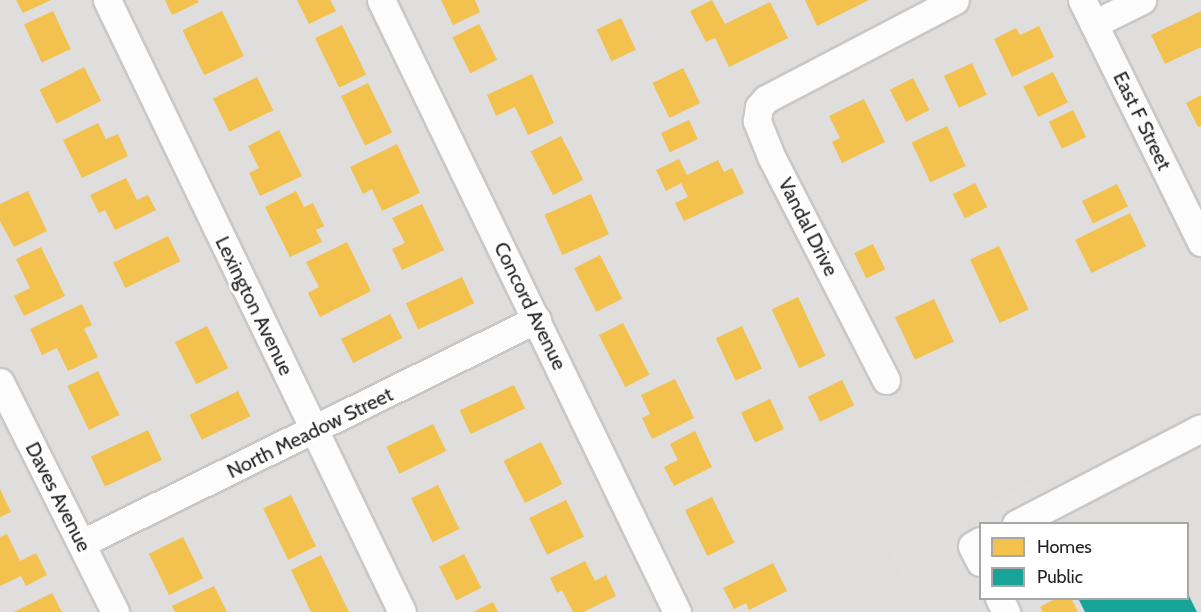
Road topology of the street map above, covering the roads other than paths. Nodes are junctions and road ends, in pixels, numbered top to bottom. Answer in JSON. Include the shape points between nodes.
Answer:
{"nodes":[{"id":1,"x":107,"y":0,"type":"edge"},
{"id":2,"x":381,"y":0,"type":"edge"},
{"id":3,"x":955,"y":0,"type":"edge"},
{"id":4,"x":1082,"y":0,"type":"edge"},
{"id":5,"x":1142,"y":0,"type":"edge"},
{"id":6,"x":1094,"y":24,"type":"junction"},
{"id":7,"x":1201,"y":242,"type":"edge"},
{"id":8,"x":537,"y":319,"type":"junction"},
{"id":9,"x":886,"y":380,"type":"dead end"},
{"id":10,"x":0,"y":382,"type":"edge"},
{"id":11,"x":1201,"y":428,"type":"edge"},
{"id":12,"x":316,"y":431,"type":"junction"},
{"id":13,"x":1020,"y":522,"type":"edge"},
{"id":14,"x":82,"y":543,"type":"junction"},
{"id":15,"x":979,"y":543,"type":"edge"},
{"id":16,"x":979,"y":558,"type":"edge"},
{"id":17,"x":115,"y":612,"type":"edge"},
{"id":18,"x":402,"y":612,"type":"edge"},
{"id":19,"x":677,"y":612,"type":"edge"}],
"edges":[{"from":1,"to":12,"type":"street","name":"Lexington Avenue"},
{"from":2,"to":8,"type":"street","name":"Concord Avenue"},
{"from":3,"to":9,"type":"street","name":"Vandal Drive","via":[[766,99],[759,107],[757,121]]},
{"from":4,"to":6,"type":"street","name":"East F Street"},
{"from":5,"to":6,"type":"street"},
{"from":6,"to":7,"type":"street","name":"East F Street"},
{"from":8,"to":12,"type":"street","name":"North Meadow Street"},
{"from":8,"to":19,"type":"street","name":"Concord Avenue"},
{"from":10,"to":14,"type":"street","name":"Daves Avenue"},
{"from":11,"to":13,"type":"street"},
{"from":12,"to":14,"type":"street","name":"North Meadow Street"},
{"from":12,"to":18,"type":"street","name":"Lexington Avenue"},
{"from":14,"to":17,"type":"street","name":"Daves Avenue"},
{"from":15,"to":16,"type":"street","via":[[972,546]]}]}
